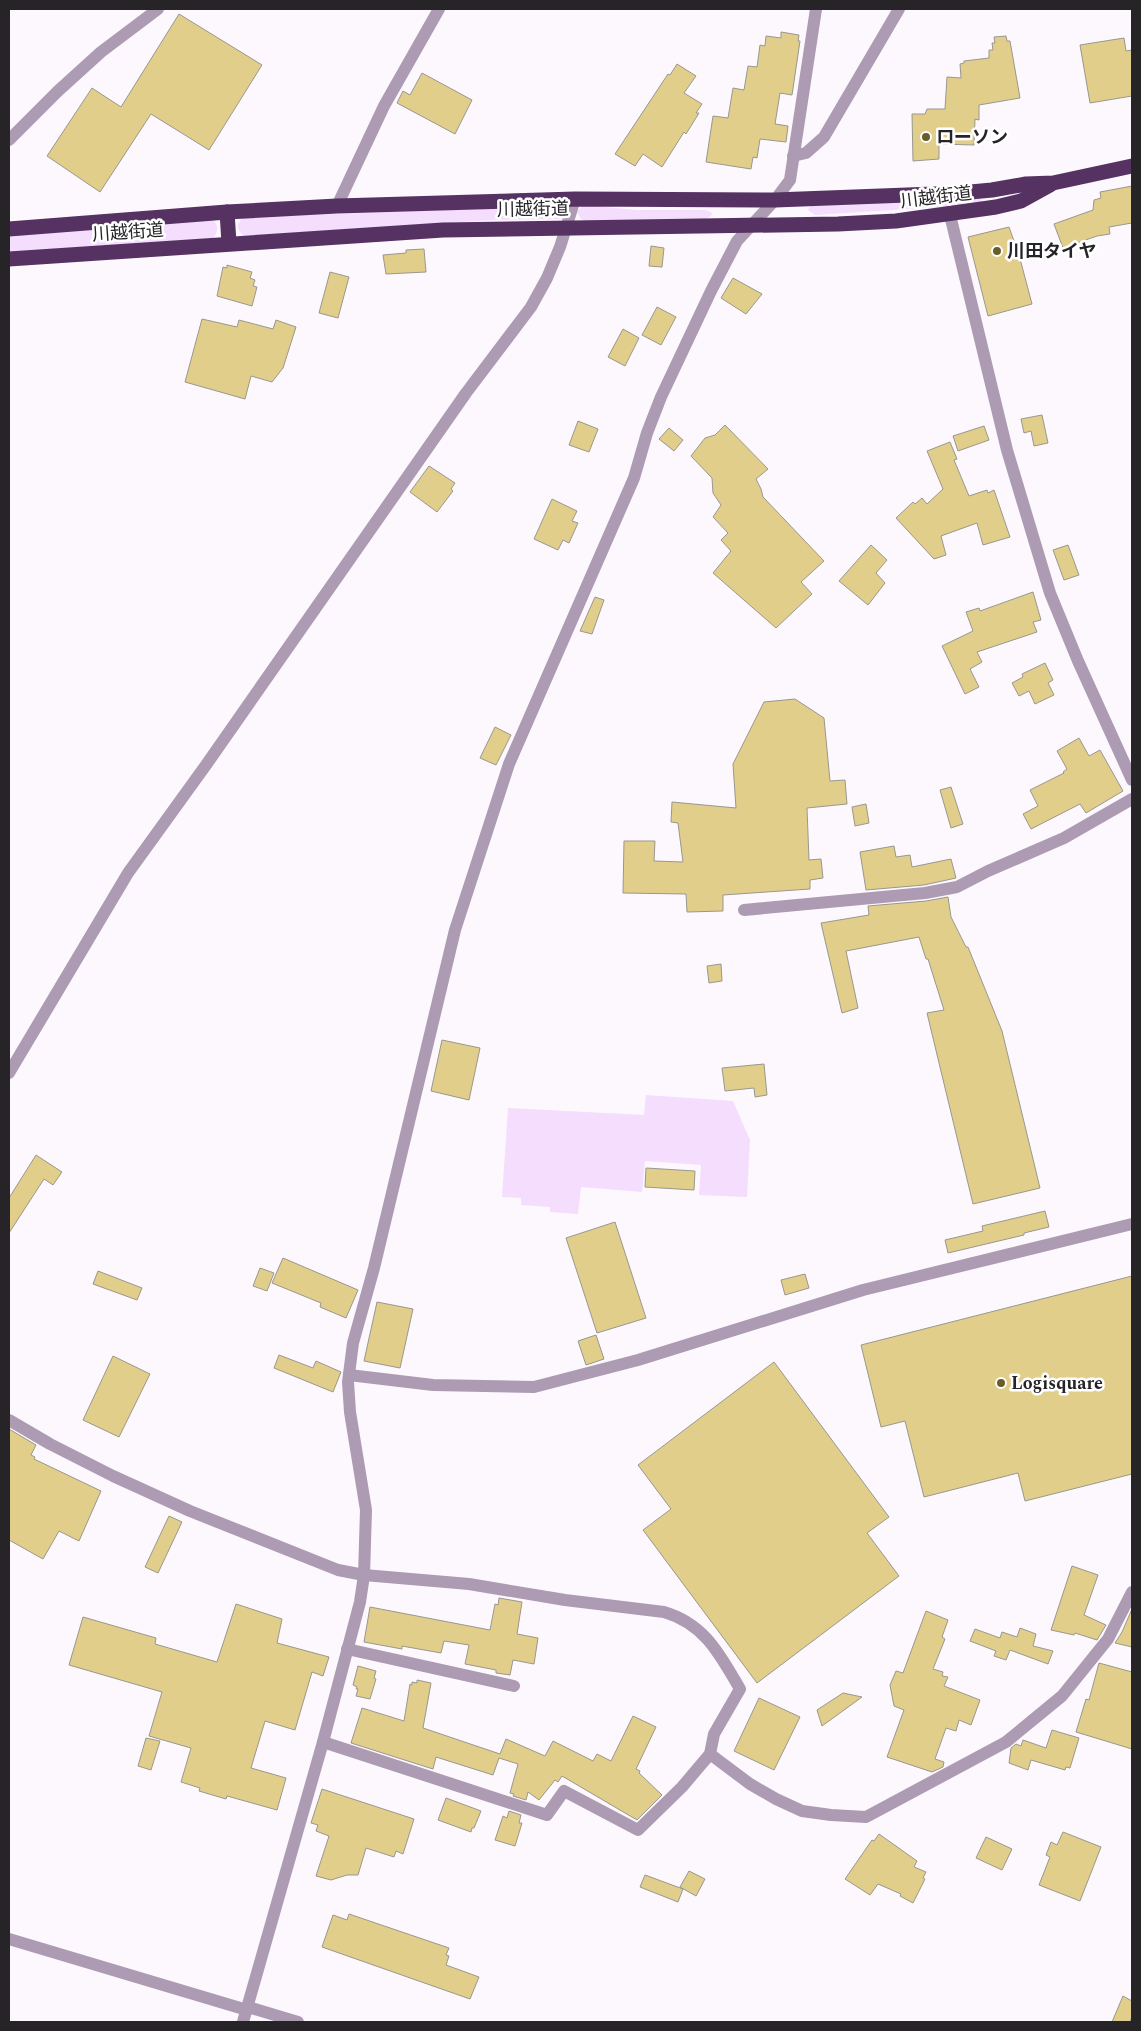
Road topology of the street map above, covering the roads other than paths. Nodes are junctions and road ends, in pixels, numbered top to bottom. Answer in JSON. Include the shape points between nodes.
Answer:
{"nodes":[{"id":1,"x":158,"y":9,"type":"edge"},
{"id":2,"x":439,"y":9,"type":"edge"},
{"id":3,"x":816,"y":9,"type":"edge"},
{"id":4,"x":899,"y":9,"type":"edge"},
{"id":5,"x":9,"y":140,"type":"edge"},
{"id":6,"x":793,"y":156,"type":"junction"},
{"id":7,"x":1132,"y":166,"type":"edge"},
{"id":8,"x":1053,"y":183,"type":"junction"},
{"id":9,"x":575,"y":199,"type":"junction"},
{"id":10,"x":775,"y":200,"type":"junction"},
{"id":11,"x":337,"y":206,"type":"junction"},
{"id":12,"x":227,"y":212,"type":"junction"},
{"id":13,"x":950,"y":214,"type":"junction"},
{"id":14,"x":751,"y":225,"type":"junction"},
{"id":15,"x":567,"y":227,"type":"junction"},
{"id":16,"x":9,"y":229,"type":"edge"},
{"id":17,"x":229,"y":243,"type":"junction"},
{"id":18,"x":9,"y":260,"type":"edge"},
{"id":19,"x":1132,"y":780,"type":"edge"},
{"id":20,"x":1132,"y":799,"type":"edge"},
{"id":21,"x":744,"y":910,"type":"dead end"},
{"id":22,"x":9,"y":1073,"type":"edge"},
{"id":23,"x":1132,"y":1224,"type":"edge"},
{"id":24,"x":349,"y":1376,"type":"junction"},
{"id":25,"x":9,"y":1420,"type":"edge"},
{"id":26,"x":364,"y":1575,"type":"junction"},
{"id":27,"x":1132,"y":1592,"type":"edge"},
{"id":28,"x":347,"y":1649,"type":"junction"},
{"id":29,"x":514,"y":1686,"type":"dead end"},
{"id":30,"x":323,"y":1742,"type":"junction"},
{"id":31,"x":710,"y":1754,"type":"junction"},
{"id":32,"x":9,"y":1939,"type":"edge"},
{"id":33,"x":246,"y":2013,"type":"edge"},
{"id":34,"x":298,"y":2022,"type":"edge"}],
"edges":[{"from":1,"to":5,"type":"street","via":[[101,52]]},
{"from":2,"to":11,"type":"street","via":[[384,106]]},
{"from":3,"to":6,"type":"street"},
{"from":4,"to":6,"type":"street","via":[[824,137],[806,152]]},
{"from":6,"to":10,"type":"street","via":[[790,180]]},
{"from":7,"to":8,"type":"highway","name":"川越街道"},
{"from":8,"to":10,"type":"highway","name":"川越街道","via":[[960,193]]},
{"from":8,"to":13,"type":"highway","name":"川越街道","via":[[1022,200],[996,208]]},
{"from":9,"to":10,"type":"highway","name":"川越街道"},
{"from":9,"to":11,"type":"highway","name":"川越街道"},
{"from":9,"to":15,"type":"street"},
{"from":10,"to":14,"type":"street"},
{"from":11,"to":12,"type":"highway","name":"川越街道"},
{"from":12,"to":16,"type":"highway","name":"川越街道"},
{"from":12,"to":17,"type":"highway"},
{"from":13,"to":14,"type":"highway","name":"川越街道","via":[[848,224]]},
{"from":13,"to":19,"type":"street","via":[[1008,450],[1050,592]]},
{"from":14,"to":15,"type":"highway","name":"川越街道"},
{"from":14,"to":24,"type":"street","via":[[737,241],[661,397],[646,433],[634,478],[509,764],[455,930],[353,1343]]},
{"from":15,"to":17,"type":"highway","name":"川越街道","via":[[443,230]]},
{"from":15,"to":22,"type":"street","via":[[547,278],[531,307],[128,873]]},
{"from":17,"to":18,"type":"highway","name":"川越街道"},
{"from":20,"to":21,"type":"street","via":[[1064,838],[957,887],[925,893]]},
{"from":23,"to":24,"type":"street","via":[[863,1290],[638,1360],[534,1387],[433,1385]]},
{"from":24,"to":26,"type":"street","via":[[350,1412],[366,1510]]},
{"from":25,"to":26,"type":"street","via":[[90,1464],[190,1511],[338,1570]]},
{"from":26,"to":28,"type":"street"},
{"from":26,"to":31,"type":"street","via":[[469,1584],[664,1612],[679,1617],[710,1641],[740,1690],[714,1734]]},
{"from":27,"to":31,"type":"street","via":[[1108,1639],[1062,1696],[1006,1742],[866,1817],[802,1811],[750,1784]]},
{"from":28,"to":29,"type":"street"},
{"from":28,"to":30,"type":"street"},
{"from":30,"to":31,"type":"street","via":[[547,1815],[564,1791],[638,1830]]},
{"from":30,"to":33,"type":"street"},
{"from":32,"to":33,"type":"street"},
{"from":33,"to":34,"type":"street"}]}
